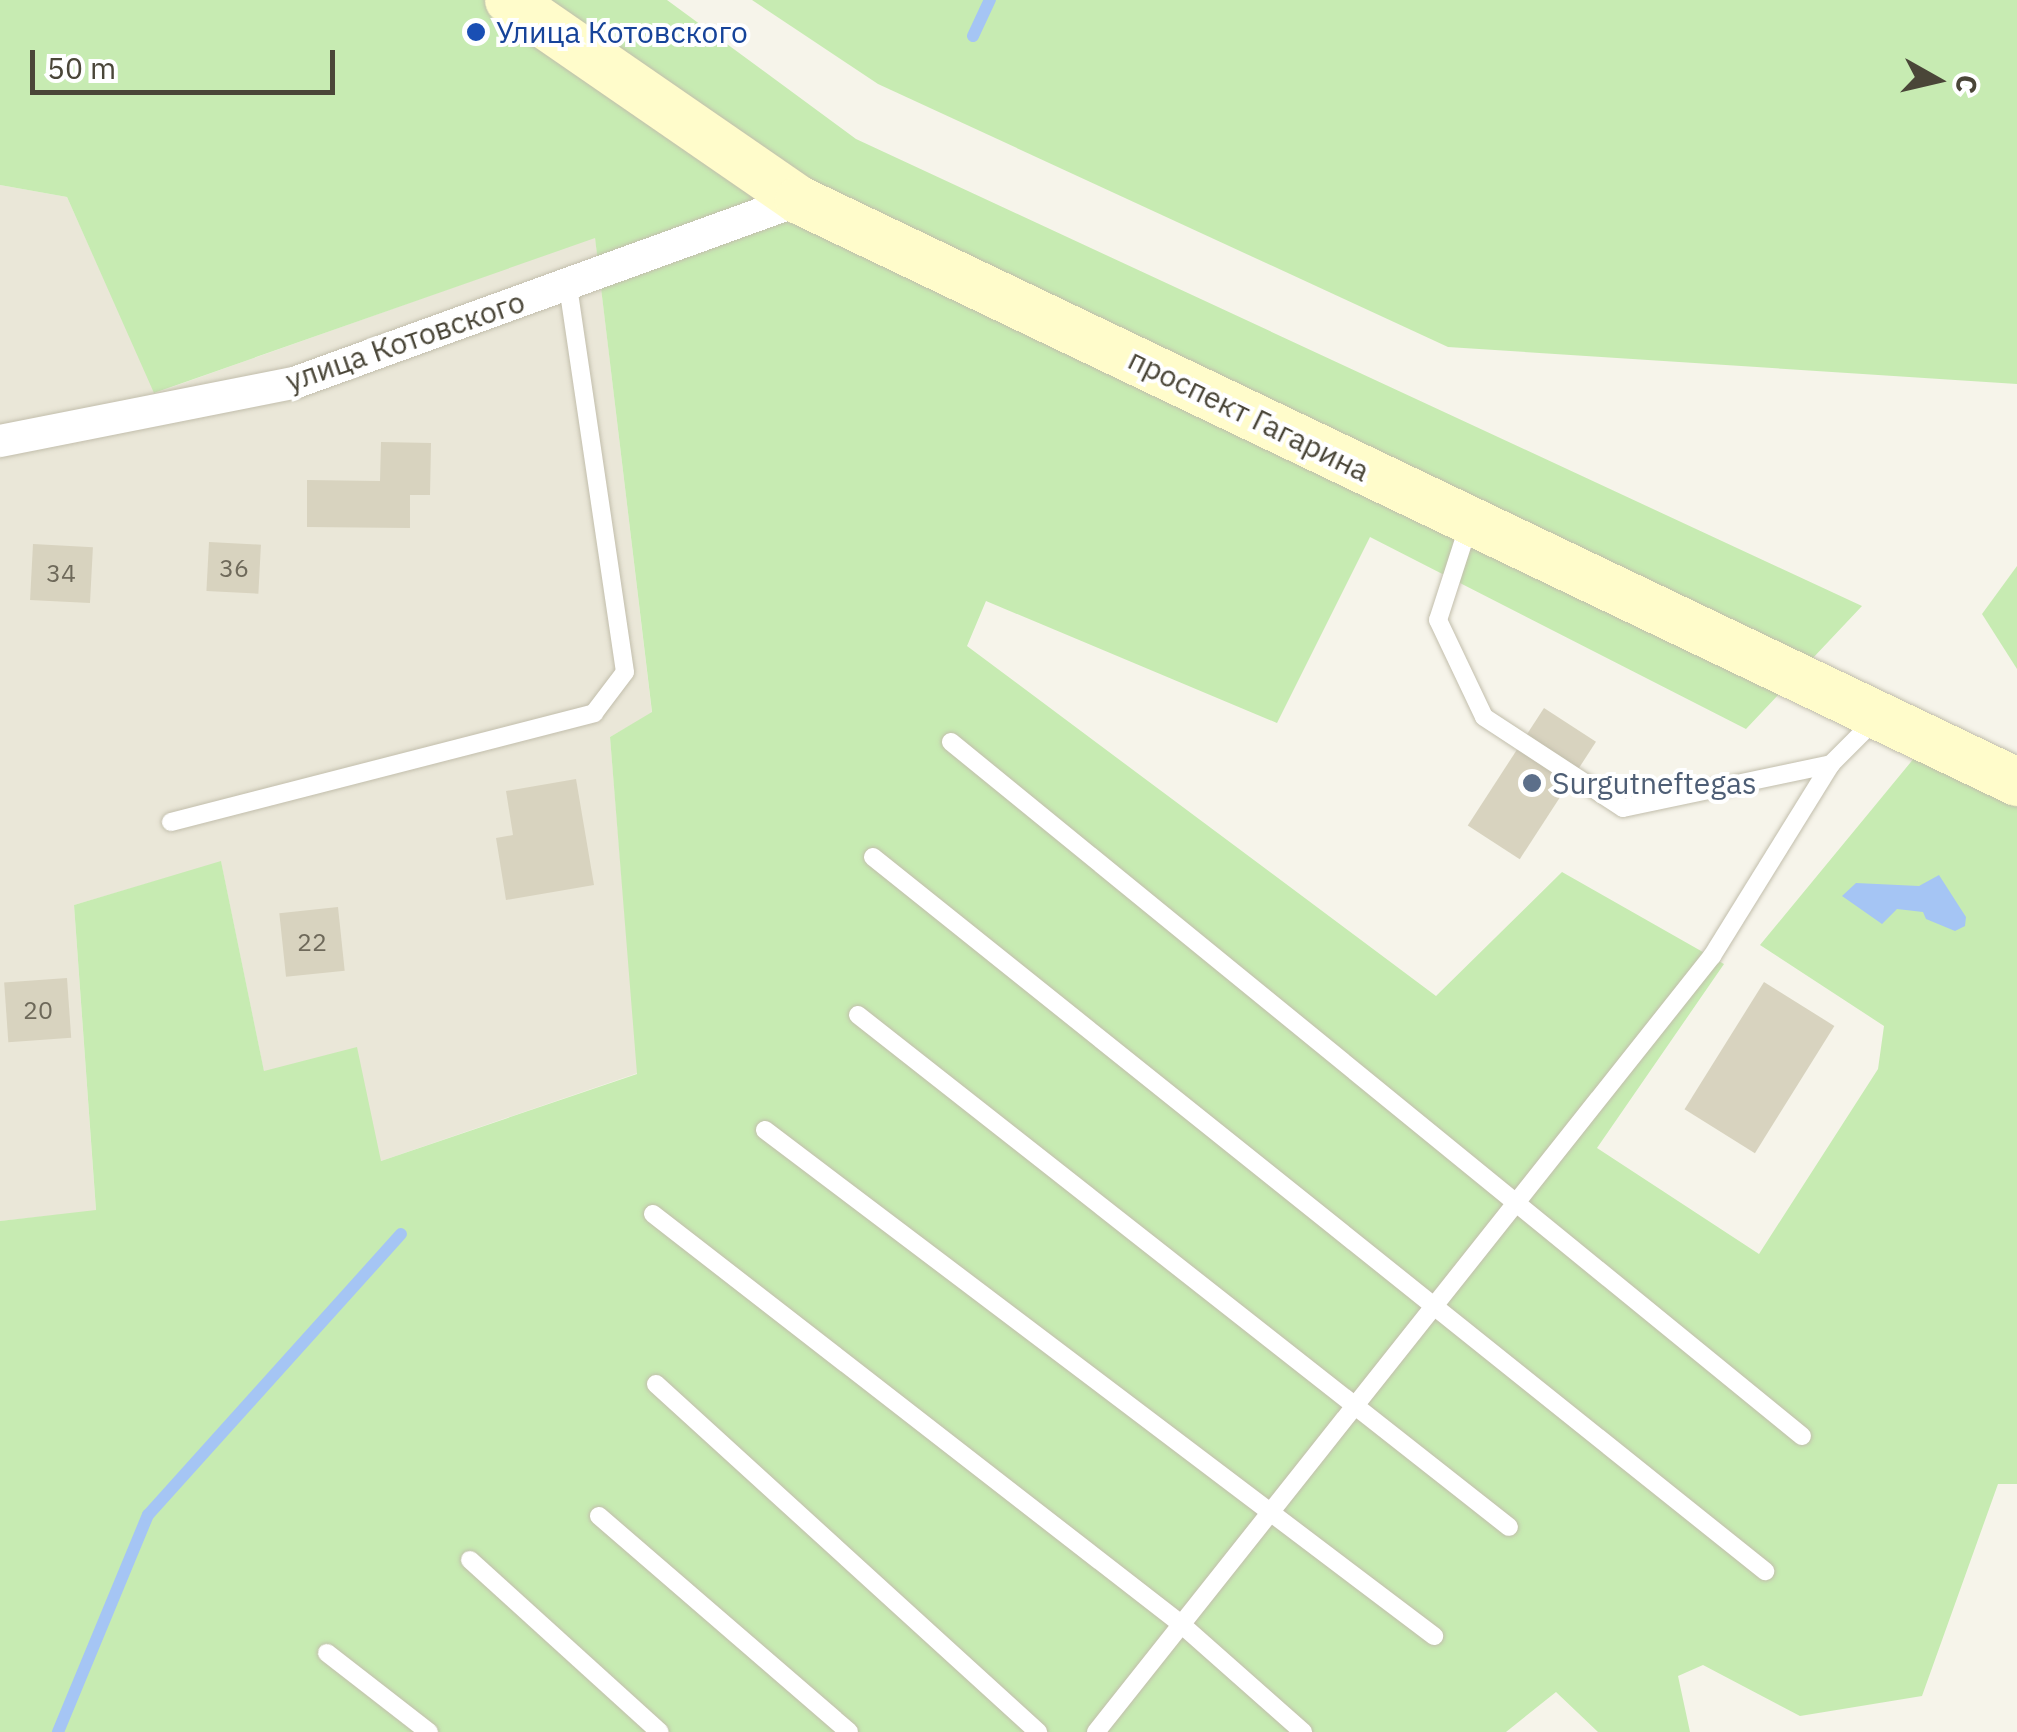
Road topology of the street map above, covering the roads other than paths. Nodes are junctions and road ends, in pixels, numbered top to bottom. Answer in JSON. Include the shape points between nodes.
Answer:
{"nodes":[{"id":1,"x":509,"y":0,"type":"edge"},
{"id":2,"x":799,"y":200,"type":"junction"},
{"id":3,"x":568,"y":284,"type":"junction"},
{"id":4,"x":0,"y":441,"type":"edge"},
{"id":5,"x":1470,"y":520,"type":"junction"},
{"id":6,"x":1879,"y":716,"type":"junction"},
{"id":7,"x":951,"y":742,"type":"dead end"},
{"id":8,"x":1831,"y":764,"type":"junction"},
{"id":9,"x":2017,"y":782,"type":"edge"},
{"id":10,"x":172,"y":822,"type":"dead end"},
{"id":11,"x":873,"y":857,"type":"dead end"},
{"id":12,"x":858,"y":1015,"type":"dead end"},
{"id":13,"x":766,"y":1130,"type":"dead end"},
{"id":14,"x":1517,"y":1202,"type":"junction"},
{"id":15,"x":654,"y":1214,"type":"dead end"},
{"id":16,"x":1436,"y":1304,"type":"junction"},
{"id":17,"x":656,"y":1384,"type":"dead end"},
{"id":18,"x":1355,"y":1406,"type":"junction"},
{"id":19,"x":1802,"y":1436,"type":"dead end"},
{"id":20,"x":1270,"y":1513,"type":"junction"},
{"id":21,"x":599,"y":1516,"type":"dead end"},
{"id":22,"x":1509,"y":1526,"type":"dead end"},
{"id":23,"x":470,"y":1560,"type":"dead end"},
{"id":24,"x":1764,"y":1571,"type":"dead end"},
{"id":25,"x":1181,"y":1624,"type":"junction"},
{"id":26,"x":1434,"y":1636,"type":"dead end"},
{"id":27,"x":327,"y":1653,"type":"dead end"},
{"id":28,"x":429,"y":1732,"type":"edge"},
{"id":29,"x":660,"y":1732,"type":"edge"},
{"id":30,"x":849,"y":1732,"type":"edge"},
{"id":31,"x":1038,"y":1732,"type":"edge"},
{"id":32,"x":1096,"y":1732,"type":"edge"},
{"id":33,"x":1304,"y":1732,"type":"edge"}],
"edges":[{"from":1,"to":2,"type":"main road","name":"проспект Гагарина"},
{"from":2,"to":3,"type":"street","name":"улица Котовского"},
{"from":2,"to":5,"type":"main road","name":"проспект Гагарина"},
{"from":3,"to":4,"type":"street","name":"улица Котовского","via":[[294,382]]},
{"from":3,"to":10,"type":"lane","via":[[624,672],[594,713]]},
{"from":5,"to":6,"type":"main road","name":"проспект Гагарина"},
{"from":5,"to":8,"type":"lane","via":[[1438,620],[1484,718],[1623,808]]},
{"from":6,"to":8,"type":"lane"},
{"from":6,"to":9,"type":"main road","name":"проспект Гагарина"},
{"from":7,"to":14,"type":"lane"},
{"from":8,"to":14,"type":"lane","via":[[1712,956]]},
{"from":11,"to":16,"type":"lane"},
{"from":12,"to":18,"type":"lane"},
{"from":13,"to":20,"type":"lane"},
{"from":14,"to":16,"type":"lane"},
{"from":14,"to":19,"type":"lane"},
{"from":15,"to":25,"type":"lane"},
{"from":16,"to":18,"type":"lane"},
{"from":16,"to":24,"type":"lane"},
{"from":17,"to":31,"type":"lane"},
{"from":18,"to":20,"type":"lane"},
{"from":18,"to":22,"type":"lane"},
{"from":20,"to":25,"type":"lane"},
{"from":20,"to":26,"type":"lane"},
{"from":21,"to":30,"type":"lane"},
{"from":23,"to":29,"type":"lane"},
{"from":25,"to":32,"type":"lane"},
{"from":25,"to":33,"type":"lane"},
{"from":27,"to":28,"type":"lane"}]}
